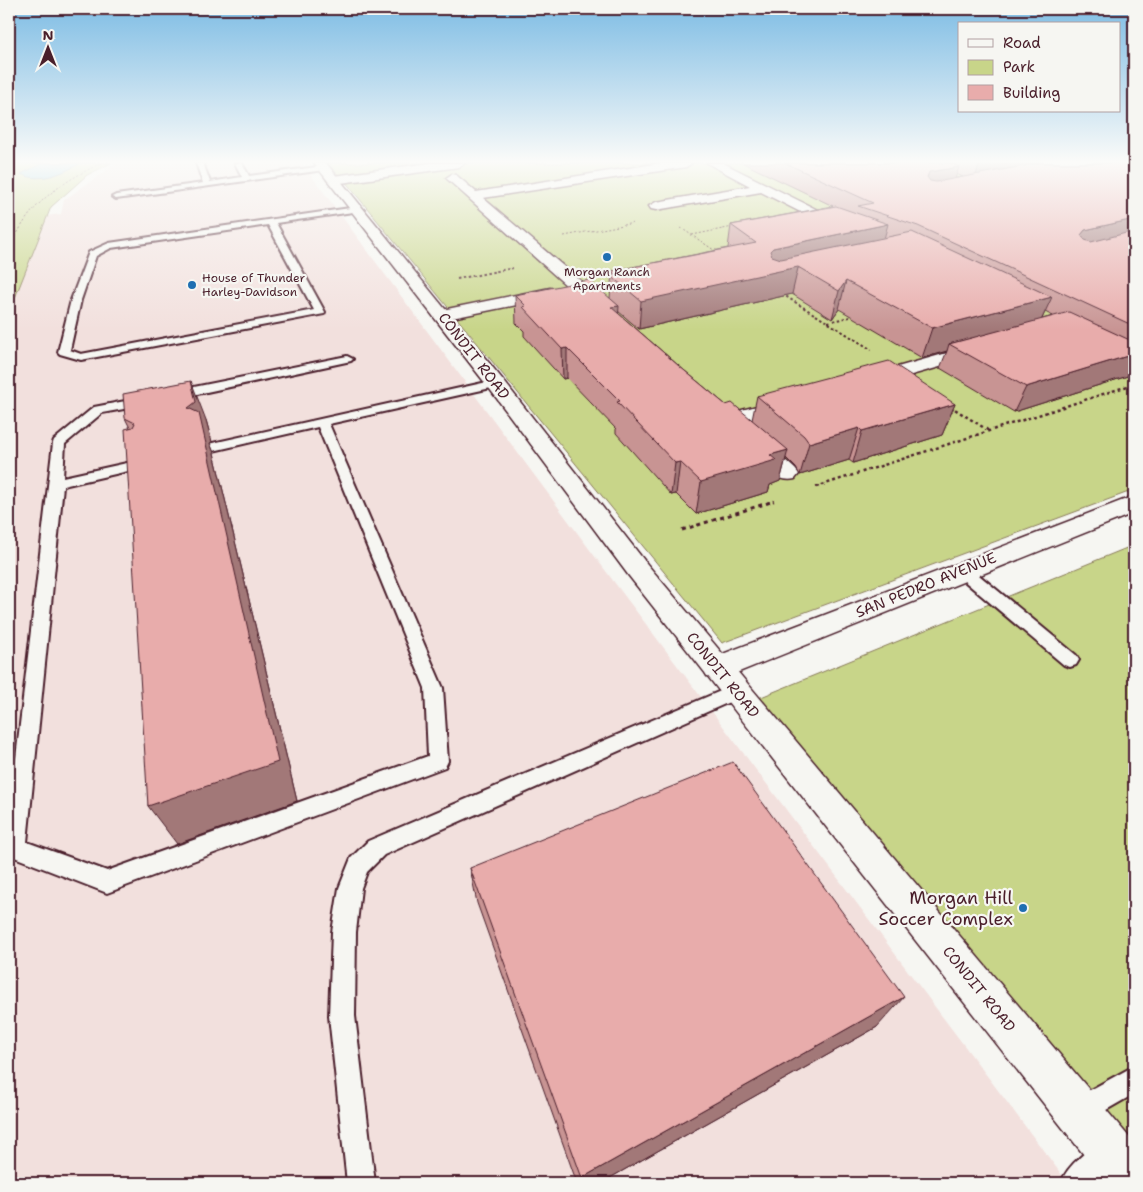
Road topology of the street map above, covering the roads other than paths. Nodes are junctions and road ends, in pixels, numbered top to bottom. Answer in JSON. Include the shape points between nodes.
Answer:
{"nodes":[{"id":1,"x":293,"y":219,"type":"edge"},
{"id":2,"x":366,"y":219,"type":"edge"},
{"id":3,"x":499,"y":219,"type":"edge"},
{"id":4,"x":826,"y":219,"type":"edge"},
{"id":5,"x":271,"y":222,"type":"junction"},
{"id":6,"x":856,"y":233,"type":"edge"},
{"id":7,"x":563,"y":275,"type":"junction"},
{"id":8,"x":578,"y":287,"type":"junction"},
{"id":9,"x":443,"y":302,"type":"junction"},
{"id":10,"x":616,"y":320,"type":"edge"},
{"id":11,"x":996,"y":345,"type":"edge"},
{"id":12,"x":347,"y":359,"type":"dead end"},
{"id":13,"x":496,"y":384,"type":"junction"},
{"id":14,"x":848,"y":387,"type":"edge"},
{"id":15,"x":811,"y":397,"type":"edge"},
{"id":16,"x":322,"y":422,"type":"junction"},
{"id":17,"x":213,"y":447,"type":"dead end"},
{"id":18,"x":145,"y":463,"type":"edge"},
{"id":19,"x":787,"y":474,"type":"edge"},
{"id":20,"x":56,"y":483,"type":"junction"},
{"id":21,"x":1134,"y":504,"type":"edge"},
{"id":22,"x":962,"y":570,"type":"junction"},
{"id":23,"x":1070,"y":660,"type":"dead end"},
{"id":24,"x":718,"y":668,"type":"junction"},
{"id":25,"x":736,"y":691,"type":"junction"},
{"id":26,"x":1134,"y":1079,"type":"edge"},
{"id":27,"x":1080,"y":1111,"type":"junction"},
{"id":28,"x":1111,"y":1151,"type":"junction"},
{"id":29,"x":1134,"y":1180,"type":"edge"},
{"id":30,"x":361,"y":1183,"type":"edge"},
{"id":31,"x":1075,"y":1183,"type":"edge"}],
"edges":[{"from":1,"to":5,"type":"lane"},
{"from":2,"to":9,"type":"street","name":"CONDIT ROAD"},
{"from":3,"to":7,"type":"street"},
{"from":4,"to":6,"type":"street"},
{"from":5,"to":5,"type":"lane","via":[[320,312],[81,357],[64,352],[76,300],[92,254],[109,246],[138,240]]},
{"from":7,"to":8,"type":"street"},
{"from":7,"to":9,"type":"street"},
{"from":8,"to":9,"type":"street"},
{"from":8,"to":10,"type":"street"},
{"from":9,"to":13,"type":"street","name":"CONDIT ROAD"},
{"from":11,"to":14,"type":"street"},
{"from":12,"to":20,"type":"lane","via":[[98,410],[59,443]]},
{"from":13,"to":16,"type":"lane"},
{"from":13,"to":24,"type":"street","name":"CONDIT ROAD","via":[[638,570]]},
{"from":15,"to":19,"type":"street","via":[[720,414]]},
{"from":16,"to":17,"type":"lane"},
{"from":16,"to":20,"type":"lane","via":[[434,688],[438,761],[107,882],[16,848]]},
{"from":18,"to":20,"type":"lane"},
{"from":21,"to":22,"type":"street","name":"SAN PEDRO AVENUE"},
{"from":22,"to":23,"type":"lane"},
{"from":22,"to":24,"type":"street","name":"SAN PEDRO AVENUE"},
{"from":24,"to":25,"type":"street","name":"CONDIT ROAD"},
{"from":25,"to":27,"type":"street","name":"CONDIT ROAD"},
{"from":25,"to":30,"type":"lane","via":[[376,848],[359,865],[350,888],[344,932],[342,1016]]},
{"from":26,"to":27,"type":"lane"},
{"from":27,"to":28,"type":"street","name":"CONDIT ROAD"},
{"from":28,"to":29,"type":"street","name":"CONDIT ROAD"},
{"from":28,"to":31,"type":"lane"}]}
